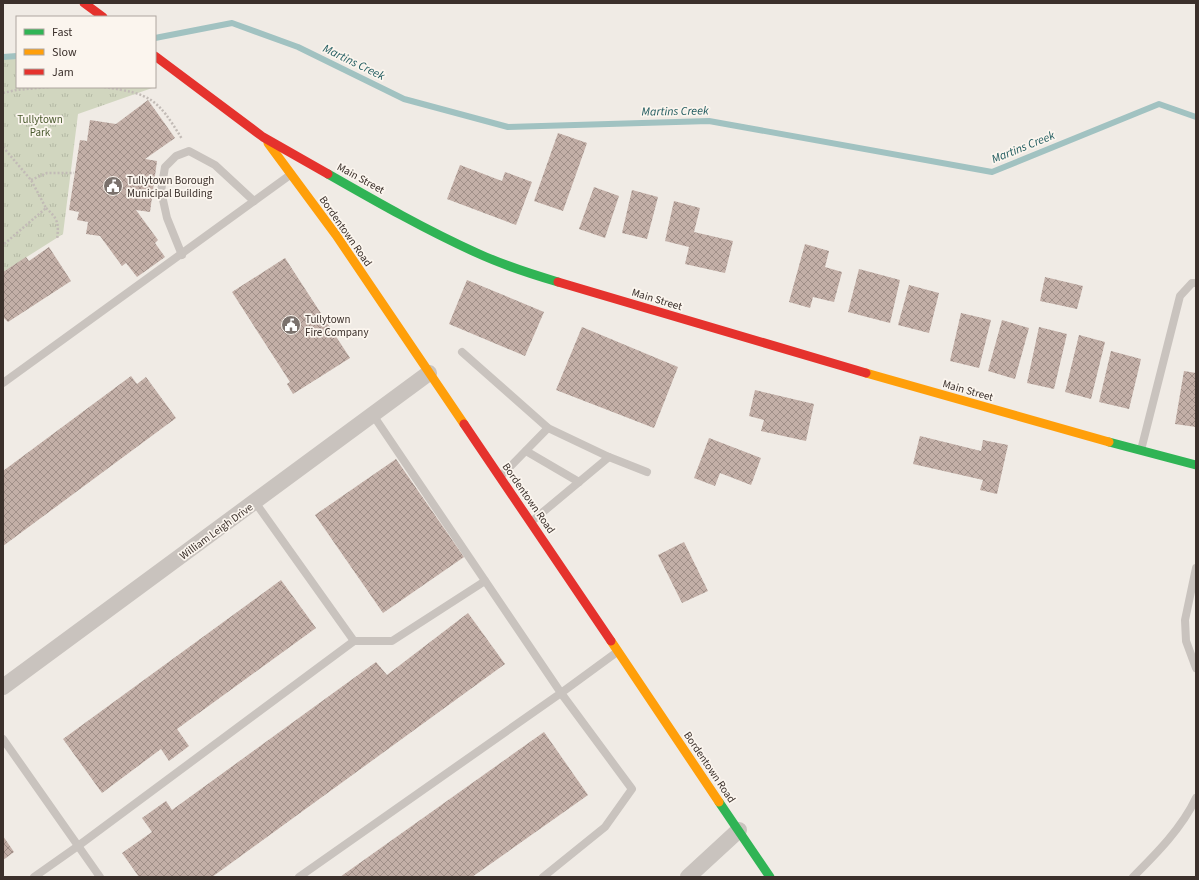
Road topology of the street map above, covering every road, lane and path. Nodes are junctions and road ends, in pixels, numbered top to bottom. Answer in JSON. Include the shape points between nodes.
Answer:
{"nodes":[{"id":1,"x":84,"y":3,"type":"edge"},
{"id":2,"x":102,"y":16,"type":"edge"},
{"id":3,"x":156,"y":57,"type":"edge"},
{"id":4,"x":38,"y":88,"type":"edge"},
{"id":5,"x":111,"y":88,"type":"edge"},
{"id":6,"x":3,"y":93,"type":"edge"},
{"id":7,"x":263,"y":137,"type":"junction"},
{"id":8,"x":3,"y":147,"type":"edge"},
{"id":9,"x":189,"y":151,"type":"junction"},
{"id":10,"x":298,"y":168,"type":"junction"},
{"id":11,"x":74,"y":173,"type":"dead end"},
{"id":12,"x":31,"y":180,"type":"junction"},
{"id":13,"x":254,"y":201,"type":"junction"},
{"id":14,"x":46,"y":208,"type":"junction"},
{"id":15,"x":57,"y":240,"type":"dead end"},
{"id":16,"x":3,"y":245,"type":"edge"},
{"id":17,"x":182,"y":255,"type":"junction"},
{"id":18,"x":1196,"y":283,"type":"edge"},
{"id":19,"x":462,"y":352,"type":"dead end"},
{"id":20,"x":429,"y":373,"type":"junction"},
{"id":21,"x":3,"y":383,"type":"edge"},
{"id":22,"x":373,"y":414,"type":"junction"},
{"id":23,"x":548,"y":428,"type":"junction"},
{"id":24,"x":526,"y":451,"type":"junction"},
{"id":25,"x":1141,"y":451,"type":"junction"},
{"id":26,"x":609,"y":457,"type":"junction"},
{"id":27,"x":1196,"y":465,"type":"edge"},
{"id":28,"x":647,"y":472,"type":"dead end"},
{"id":29,"x":500,"y":477,"type":"junction"},
{"id":30,"x":579,"y":482,"type":"junction"},
{"id":31,"x":255,"y":502,"type":"junction"},
{"id":32,"x":531,"y":522,"type":"junction"},
{"id":33,"x":1196,"y":568,"type":"edge"},
{"id":34,"x":485,"y":581,"type":"junction"},
{"id":35,"x":354,"y":641,"type":"junction"},
{"id":36,"x":618,"y":651,"type":"junction"},
{"id":37,"x":1196,"y":668,"type":"edge"},
{"id":38,"x":3,"y":687,"type":"edge"},
{"id":39,"x":561,"y":693,"type":"junction"},
{"id":40,"x":3,"y":739,"type":"edge"},
{"id":41,"x":1196,"y":798,"type":"edge"},
{"id":42,"x":739,"y":830,"type":"junction"},
{"id":43,"x":78,"y":846,"type":"junction"},
{"id":44,"x":34,"y":877,"type":"edge"},
{"id":45,"x":100,"y":877,"type":"edge"},
{"id":46,"x":299,"y":877,"type":"edge"},
{"id":47,"x":543,"y":877,"type":"edge"},
{"id":48,"x":688,"y":877,"type":"edge"},
{"id":49,"x":770,"y":877,"type":"edge"},
{"id":50,"x":1132,"y":877,"type":"edge"}],
"edges":[{"from":1,"to":2,"type":"street"},
{"from":3,"to":7,"type":"street","name":"Main Street"},
{"from":4,"to":6,"type":"path"},
{"from":5,"to":9,"type":"path","via":[[132,91],[153,99],[168,115]]},
{"from":7,"to":10,"type":"street","name":"Bordentown Road"},
{"from":7,"to":10,"type":"street","name":"Main Street"},
{"from":8,"to":12,"type":"path"},
{"from":9,"to":13,"type":"lane","via":[[215,165]]},
{"from":9,"to":17,"type":"lane","via":[[176,156],[165,167],[161,191],[167,218]]},
{"from":10,"to":13,"type":"lane"},
{"from":10,"to":20,"type":"street","name":"Bordentown Road","via":[[336,235]]},
{"from":10,"to":25,"type":"street","name":"Main Street","via":[[478,254],[519,270],[756,342]]},
{"from":11,"to":12,"type":"path","via":[[47,173]]},
{"from":12,"to":14,"type":"path"},
{"from":13,"to":17,"type":"lane"},
{"from":14,"to":15,"type":"path","via":[[56,217]]},
{"from":14,"to":16,"type":"path"},
{"from":17,"to":21,"type":"lane"},
{"from":18,"to":25,"type":"lane","via":[[1192,283],[1180,296]]},
{"from":19,"to":23,"type":"lane"},
{"from":20,"to":22,"type":"street","name":"William Leigh Drive"},
{"from":20,"to":29,"type":"street","name":"Bordentown Road"},
{"from":22,"to":31,"type":"street","name":"William Leigh Drive"},
{"from":22,"to":34,"type":"lane"},
{"from":23,"to":24,"type":"lane"},
{"from":23,"to":26,"type":"lane"},
{"from":24,"to":29,"type":"lane"},
{"from":24,"to":30,"type":"lane"},
{"from":25,"to":27,"type":"street","name":"Main Street"},
{"from":26,"to":28,"type":"lane"},
{"from":26,"to":30,"type":"lane"},
{"from":29,"to":32,"type":"street","name":"Bordentown Road"},
{"from":30,"to":32,"type":"lane"},
{"from":31,"to":35,"type":"lane"},
{"from":31,"to":38,"type":"street","name":"William Leigh Drive"},
{"from":32,"to":36,"type":"street","name":"Bordentown Road"},
{"from":33,"to":37,"type":"lane","via":[[1185,620],[1186,640]]},
{"from":34,"to":35,"type":"lane","via":[[392,641]]},
{"from":34,"to":39,"type":"lane"},
{"from":35,"to":43,"type":"lane"},
{"from":36,"to":39,"type":"lane"},
{"from":36,"to":42,"type":"street","name":"Bordentown Road"},
{"from":39,"to":46,"type":"lane"},
{"from":39,"to":47,"type":"lane","via":[[632,789],[605,828]]},
{"from":40,"to":43,"type":"lane"},
{"from":41,"to":50,"type":"lane","via":[[1162,846]]},
{"from":42,"to":48,"type":"street"},
{"from":42,"to":49,"type":"street","name":"Bordentown Road"},
{"from":43,"to":44,"type":"lane"},
{"from":43,"to":45,"type":"lane"}]}
